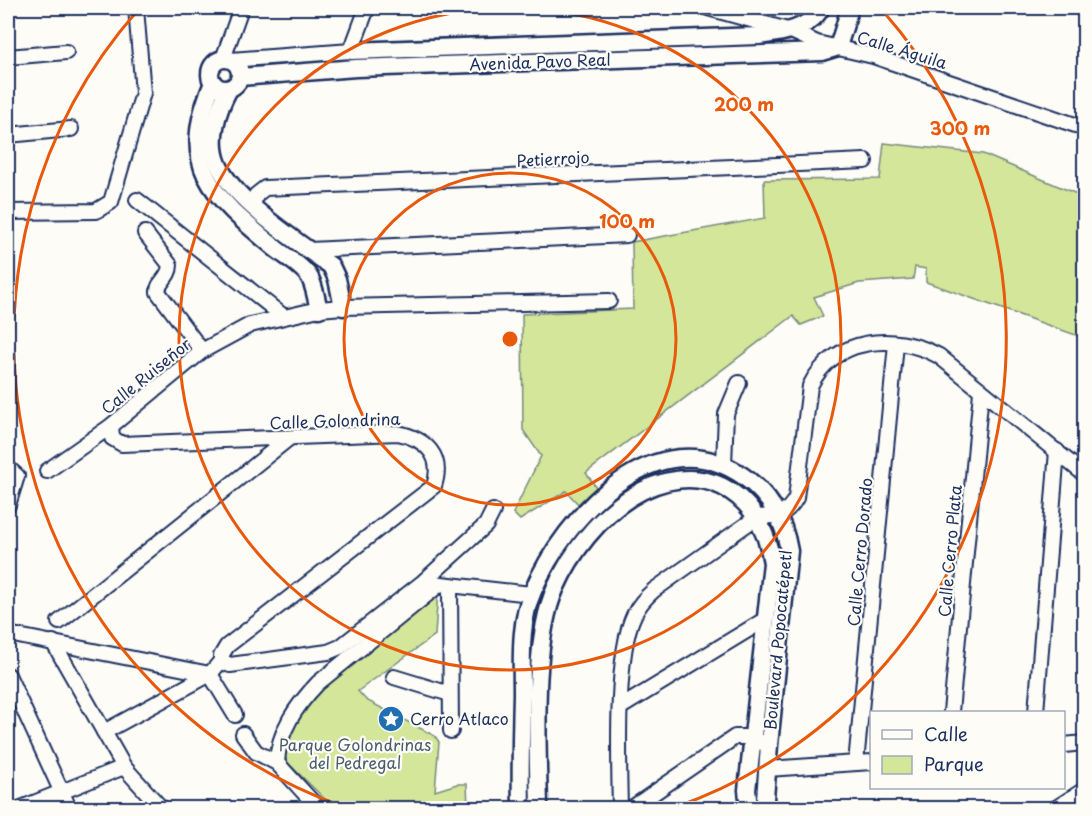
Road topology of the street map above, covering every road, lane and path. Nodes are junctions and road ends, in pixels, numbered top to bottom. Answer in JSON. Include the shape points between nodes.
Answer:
{"nodes":[{"id":1,"x":136,"y":8,"type":"edge"},
{"id":2,"x":241,"y":8,"type":"edge"},
{"id":3,"x":367,"y":8,"type":"edge"},
{"id":4,"x":708,"y":8,"type":"edge"},
{"id":5,"x":821,"y":8,"type":"edge"},
{"id":6,"x":850,"y":8,"type":"edge"},
{"id":7,"x":791,"y":31,"type":"junction"},
{"id":8,"x":838,"y":47,"type":"junction"},
{"id":9,"x":351,"y":51,"type":"junction"},
{"id":10,"x":66,"y":52,"type":"dead end"},
{"id":11,"x":8,"y":57,"type":"edge"},
{"id":12,"x":227,"y":60,"type":"junction"},
{"id":13,"x":213,"y":83,"type":"junction"},
{"id":14,"x":235,"y":83,"type":"junction"},
{"id":15,"x":1084,"y":128,"type":"edge"},
{"id":16,"x":70,"y":129,"type":"dead end"},
{"id":17,"x":8,"y":135,"type":"edge"},
{"id":18,"x":865,"y":161,"type":"dead end"},
{"id":19,"x":137,"y":200,"type":"dead end"},
{"id":20,"x":253,"y":206,"type":"junction"},
{"id":21,"x":8,"y":212,"type":"edge"},
{"id":22,"x":145,"y":233,"type":"dead end"},
{"id":23,"x":627,"y":235,"type":"dead end"},
{"id":24,"x":309,"y":250,"type":"junction"},
{"id":25,"x":609,"y":301,"type":"dead end"},
{"id":26,"x":343,"y":307,"type":"junction"},
{"id":27,"x":318,"y":309,"type":"junction"},
{"id":28,"x":283,"y":316,"type":"junction"},
{"id":29,"x":896,"y":344,"type":"junction"},
{"id":30,"x":202,"y":351,"type":"junction"},
{"id":31,"x":739,"y":383,"type":"dead end"},
{"id":32,"x":981,"y":392,"type":"junction"},
{"id":33,"x":111,"y":426,"type":"junction"},
{"id":34,"x":288,"y":439,"type":"junction"},
{"id":35,"x":1057,"y":452,"type":"junction"},
{"id":36,"x":724,"y":464,"type":"junction"},
{"id":37,"x":8,"y":468,"type":"edge"},
{"id":38,"x":47,"y":471,"type":"dead end"},
{"id":39,"x":1084,"y":474,"type":"edge"},
{"id":40,"x":8,"y":505,"type":"edge"},
{"id":41,"x":493,"y":511,"type":"dead end"},
{"id":42,"x":778,"y":516,"type":"junction"},
{"id":43,"x":757,"y":517,"type":"junction"},
{"id":44,"x":423,"y":582,"type":"junction"},
{"id":45,"x":445,"y":585,"type":"junction"},
{"id":46,"x":535,"y":586,"type":"junction"},
{"id":47,"x":555,"y":588,"type":"junction"},
{"id":48,"x":766,"y":619,"type":"junction"},
{"id":49,"x":59,"y":622,"type":"dead end"},
{"id":50,"x":8,"y":634,"type":"edge"},
{"id":51,"x":53,"y":642,"type":"junction"},
{"id":52,"x":522,"y":654,"type":"junction"},
{"id":53,"x":540,"y":657,"type":"junction"},
{"id":54,"x":221,"y":661,"type":"junction"},
{"id":55,"x":210,"y":674,"type":"junction"},
{"id":56,"x":8,"y":675,"type":"edge"},
{"id":57,"x":394,"y":676,"type":"dead end"},
{"id":58,"x":450,"y":694,"type":"junction"},
{"id":59,"x":621,"y":707,"type":"junction"},
{"id":60,"x":951,"y":711,"type":"edge"},
{"id":61,"x":1036,"y":711,"type":"edge"},
{"id":62,"x":235,"y":715,"type":"dead end"},
{"id":63,"x":451,"y":731,"type":"dead end"},
{"id":64,"x":104,"y":732,"type":"junction"},
{"id":65,"x":243,"y":734,"type":"dead end"},
{"id":66,"x":761,"y":743,"type":"junction"},
{"id":67,"x":1084,"y":743,"type":"edge"},
{"id":68,"x":1065,"y":745,"type":"edge"},
{"id":69,"x":870,"y":762,"type":"edge"},
{"id":70,"x":277,"y":763,"type":"junction"},
{"id":71,"x":856,"y":763,"type":"junction"},
{"id":72,"x":124,"y":767,"type":"junction"},
{"id":73,"x":767,"y":769,"type":"junction"},
{"id":74,"x":1084,"y":790,"type":"edge"},
{"id":75,"x":61,"y":791,"type":"junction"},
{"id":76,"x":766,"y":802,"type":"edge"},
{"id":77,"x":748,"y":803,"type":"edge"},
{"id":78,"x":21,"y":808,"type":"edge"},
{"id":79,"x":69,"y":808,"type":"edge"},
{"id":80,"x":160,"y":808,"type":"edge"},
{"id":81,"x":318,"y":808,"type":"edge"},
{"id":82,"x":521,"y":808,"type":"edge"},
{"id":83,"x":539,"y":808,"type":"edge"},
{"id":84,"x":620,"y":808,"type":"edge"},
{"id":85,"x":632,"y":808,"type":"edge"},
{"id":86,"x":1056,"y":808,"type":"edge"}],
"edges":[{"from":1,"to":21,"type":"street","via":[[143,93],[111,202],[96,211]]},
{"from":2,"to":12,"type":"street"},
{"from":3,"to":9,"type":"street"},
{"from":4,"to":7,"type":"street","name":"Calle Águila"},
{"from":5,"to":7,"type":"street"},
{"from":6,"to":8,"type":"street"},
{"from":7,"to":8,"type":"street","name":"Calle Águila","via":[[817,44]]},
{"from":7,"to":9,"type":"street","name":"Avenida Pavo Real","via":[[758,36]]},
{"from":8,"to":14,"type":"street","name":"Avenida Pavo Real","via":[[798,54],[356,68]]},
{"from":8,"to":15,"type":"street","name":"Calle Águila"},
{"from":9,"to":12,"type":"street","name":"Avenida Pavo Real"},
{"from":10,"to":11,"type":"street"},
{"from":12,"to":13,"type":"street","via":[[213,66]]},
{"from":12,"to":14,"type":"street","via":[[239,67]]},
{"from":13,"to":14,"type":"street","via":[[217,87]]},
{"from":13,"to":27,"type":"street","via":[[197,137],[197,150],[211,188],[222,203],[309,276]]},
{"from":14,"to":20,"type":"street","via":[[222,102],[214,129],[217,162]]},
{"from":16,"to":17,"type":"street"},
{"from":18,"to":20,"type":"street","name":"Petierrojo","via":[[265,188],[256,195]]},
{"from":19,"to":28,"type":"street"},
{"from":20,"to":24,"type":"street"},
{"from":22,"to":30,"type":"street","via":[[170,265],[167,278],[157,289]]},
{"from":23,"to":24,"type":"street"},
{"from":24,"to":26,"type":"street","via":[[331,266]]},
{"from":25,"to":26,"type":"street","name":"Calle Ruiseñor"},
{"from":26,"to":27,"type":"street","name":"Calle Ruiseñor"},
{"from":27,"to":28,"type":"street","name":"Calle Ruiseñor"},
{"from":28,"to":30,"type":"street","name":"Calle Ruiseñor","via":[[250,325]]},
{"from":29,"to":32,"type":"street","via":[[939,356]]},
{"from":29,"to":42,"type":"street","via":[[880,342],[847,349],[830,357],[817,371],[810,386],[796,498],[789,510]]},
{"from":29,"to":71,"type":"street","name":"Calle Cerro Dorado"},
{"from":30,"to":33,"type":"street","name":"Calle Ruiseñor"},
{"from":31,"to":36,"type":"street","via":[[726,414]]},
{"from":32,"to":35,"type":"street"},
{"from":32,"to":60,"type":"street","name":"Calle Cerro Plata"},
{"from":33,"to":34,"type":"street","name":"Calle Golondrina","via":[[112,438],[122,444]]},
{"from":33,"to":38,"type":"street","name":"Calle Ruiseñor"},
{"from":34,"to":49,"type":"street"},
{"from":34,"to":54,"type":"street","name":"Calle Golondrina","via":[[409,435],[429,447],[435,456],[437,476],[434,486],[227,646]]},
{"from":35,"to":39,"type":"street"},
{"from":35,"to":61,"type":"street"},
{"from":36,"to":42,"type":"street","name":"Boulevard Popocatépetl","via":[[758,488]]},
{"from":36,"to":46,"type":"street","name":"Boulevard Popocatépetl","via":[[680,459],[634,472],[603,493],[574,522],[547,559]]},
{"from":37,"to":40,"type":"street","via":[[16,480]]},
{"from":41,"to":44,"type":"street","via":[[486,525]]},
{"from":42,"to":43,"type":"street"},
{"from":42,"to":66,"type":"street","name":"Boulevard Popocatépetl","via":[[789,551]]},
{"from":43,"to":47,"type":"street","name":"Boulevard Popocatépetl","via":[[744,501],[717,484],[690,479],[652,487],[630,498],[600,522]]},
{"from":43,"to":48,"type":"street","name":"Boulevard Popocatépetl","via":[[769,538],[772,562]]},
{"from":43,"to":59,"type":"street","via":[[642,601],[633,616],[625,646]]},
{"from":44,"to":45,"type":"street"},
{"from":44,"to":54,"type":"street","via":[[334,650],[230,665]]},
{"from":45,"to":46,"type":"street"},
{"from":45,"to":58,"type":"street"},
{"from":45,"to":70,"type":"street","via":[[305,696],[282,735]]},
{"from":46,"to":47,"type":"street","via":[[551,581]]},
{"from":46,"to":52,"type":"street","name":"Boulevard Popocatépetl"},
{"from":47,"to":53,"type":"street","name":"Boulevard Popocatépetl"},
{"from":48,"to":59,"type":"street"},
{"from":48,"to":66,"type":"street","name":"Boulevard Popocatépetl"},
{"from":50,"to":51,"type":"street"},
{"from":51,"to":55,"type":"street"},
{"from":51,"to":64,"type":"street"},
{"from":52,"to":53,"type":"street"},
{"from":52,"to":82,"type":"street","name":"Boulevard Popocatépetl"},
{"from":53,"to":83,"type":"street","name":"Boulevard Popocatépetl"},
{"from":54,"to":55,"type":"street","name":"Calle Golondrina"},
{"from":55,"to":62,"type":"street"},
{"from":55,"to":64,"type":"street","name":"Calle Golondrina"},
{"from":56,"to":75,"type":"street"},
{"from":57,"to":58,"type":"street"},
{"from":58,"to":63,"type":"street"},
{"from":59,"to":84,"type":"street"},
{"from":64,"to":72,"type":"street"},
{"from":65,"to":70,"type":"street","via":[[256,752]]},
{"from":66,"to":73,"type":"street","name":"Boulevard Popocatépetl"},
{"from":66,"to":77,"type":"street","name":"Boulevard Popocatépetl"},
{"from":66,"to":85,"type":"street","via":[[744,737],[726,741]]},
{"from":67,"to":68,"type":"street"},
{"from":69,"to":71,"type":"street"},
{"from":70,"to":81,"type":"street"},
{"from":71,"to":73,"type":"street"},
{"from":72,"to":75,"type":"street"},
{"from":72,"to":80,"type":"street"},
{"from":73,"to":76,"type":"street","name":"Boulevard Popocatépetl"},
{"from":74,"to":86,"type":"street"},
{"from":75,"to":78,"type":"street"},
{"from":75,"to":79,"type":"street"},
{"from":76,"to":77,"type":"street"}]}
